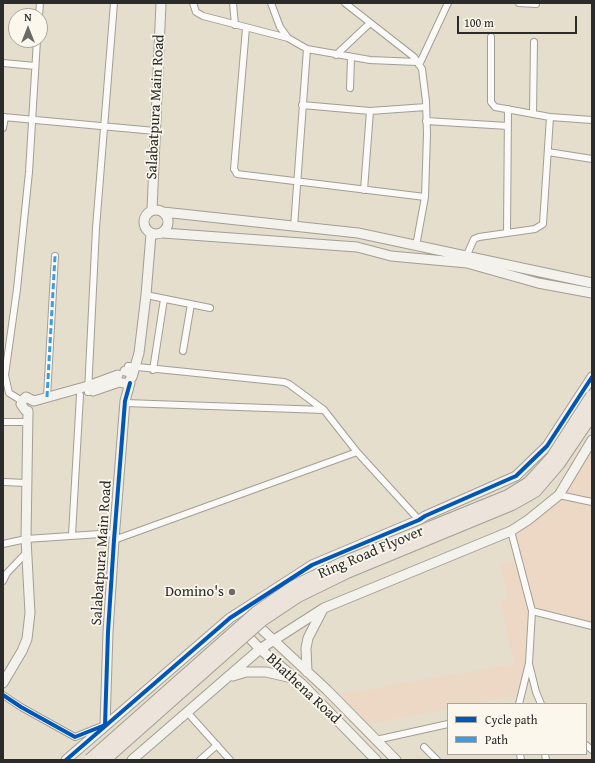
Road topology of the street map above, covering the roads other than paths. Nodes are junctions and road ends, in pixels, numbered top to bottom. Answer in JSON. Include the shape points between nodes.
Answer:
{"nodes":[{"id":1,"x":114,"y":3,"type":"edge"},
{"id":2,"x":161,"y":3,"type":"edge"},
{"id":3,"x":193,"y":3,"type":"edge"},
{"id":4,"x":233,"y":3,"type":"edge"},
{"id":5,"x":271,"y":3,"type":"edge"},
{"id":6,"x":345,"y":3,"type":"edge"},
{"id":7,"x":448,"y":3,"type":"edge"},
{"id":8,"x":520,"y":3,"type":"edge"},
{"id":9,"x":536,"y":4,"type":"dead end"},
{"id":10,"x":370,"y":23,"type":"junction"},
{"id":11,"x":235,"y":25,"type":"junction"},
{"id":12,"x":246,"y":28,"type":"junction"},
{"id":13,"x":491,"y":36,"type":"dead end"},
{"id":14,"x":288,"y":38,"type":"junction"},
{"id":15,"x":534,"y":42,"type":"dead end"},
{"id":16,"x":36,"y":48,"type":"edge"},
{"id":17,"x":307,"y":49,"type":"junction"},
{"id":18,"x":336,"y":55,"type":"junction"},
{"id":19,"x":352,"y":57,"type":"junction"},
{"id":20,"x":3,"y":63,"type":"edge"},
{"id":21,"x":418,"y":64,"type":"junction"},
{"id":22,"x":35,"y":66,"type":"junction"},
{"id":23,"x":350,"y":88,"type":"dead end"},
{"id":24,"x":302,"y":105,"type":"junction"},
{"id":25,"x":426,"y":107,"type":"junction"},
{"id":26,"x":508,"y":108,"type":"junction"},
{"id":27,"x":370,"y":111,"type":"junction"},
{"id":28,"x":533,"y":114,"type":"junction"},
{"id":29,"x":4,"y":117,"type":"edge"},
{"id":30,"x":550,"y":117,"type":"junction"},
{"id":31,"x":32,"y":119,"type":"junction"},
{"id":32,"x":592,"y":120,"type":"edge"},
{"id":33,"x":426,"y":121,"type":"junction"},
{"id":34,"x":104,"y":126,"type":"junction"},
{"id":35,"x":508,"y":126,"type":"junction"},
{"id":36,"x":3,"y":128,"type":"edge"},
{"id":37,"x":154,"y":131,"type":"junction"},
{"id":38,"x":548,"y":152,"type":"junction"},
{"id":39,"x":592,"y":159,"type":"edge"},
{"id":40,"x":296,"y":183,"type":"junction"},
{"id":41,"x":364,"y":190,"type":"junction"},
{"id":42,"x":425,"y":197,"type":"junction"},
{"id":43,"x":152,"y":210,"type":"junction"},
{"id":44,"x":163,"y":212,"type":"junction"},
{"id":45,"x":294,"y":227,"type":"junction"},
{"id":46,"x":163,"y":233,"type":"junction"},
{"id":47,"x":507,"y":233,"type":"junction"},
{"id":48,"x":151,"y":234,"type":"junction"},
{"id":49,"x":416,"y":246,"type":"junction"},
{"id":50,"x":55,"y":256,"type":"dead end"},
{"id":51,"x":466,"y":257,"type":"junction"},
{"id":52,"x":592,"y":283,"type":"edge"},
{"id":53,"x":592,"y":293,"type":"edge"},
{"id":54,"x":146,"y":296,"type":"junction"},
{"id":55,"x":164,"y":299,"type":"junction"},
{"id":56,"x":191,"y":304,"type":"junction"},
{"id":57,"x":210,"y":308,"type":"dead end"},
{"id":58,"x":183,"y":351,"type":"dead end"},
{"id":59,"x":4,"y":367,"type":"edge"},
{"id":60,"x":153,"y":370,"type":"junction"},
{"id":61,"x":126,"y":376,"type":"junction"},
{"id":62,"x":592,"y":377,"type":"edge"},
{"id":63,"x":85,"y":391,"type":"junction"},
{"id":64,"x":592,"y":396,"type":"edge"},
{"id":65,"x":46,"y":398,"type":"junction"},
{"id":66,"x":22,"y":401,"type":"joint"},
{"id":67,"x":125,"y":402,"type":"junction"},
{"id":68,"x":32,"y":406,"type":"junction"},
{"id":69,"x":324,"y":410,"type":"junction"},
{"id":70,"x":592,"y":414,"type":"edge"},
{"id":71,"x":3,"y":422,"type":"edge"},
{"id":72,"x":28,"y":422,"type":"junction"},
{"id":73,"x":592,"y":440,"type":"edge"},
{"id":74,"x":357,"y":452,"type":"junction"},
{"id":75,"x":3,"y":482,"type":"edge"},
{"id":76,"x":27,"y":483,"type":"junction"},
{"id":77,"x":559,"y":495,"type":"junction"},
{"id":78,"x":592,"y":502,"type":"edge"},
{"id":79,"x":419,"y":520,"type":"junction"},
{"id":80,"x":511,"y":531,"type":"junction"},
{"id":81,"x":72,"y":536,"type":"junction"},
{"id":82,"x":115,"y":537,"type":"junction"},
{"id":83,"x":26,"y":539,"type":"junction"},
{"id":84,"x":3,"y":544,"type":"edge"},
{"id":85,"x":28,"y":551,"type":"junction"},
{"id":86,"x":3,"y":581,"type":"edge"},
{"id":87,"x":324,"y":608,"type":"junction"},
{"id":88,"x":242,"y":610,"type":"junction"},
{"id":89,"x":532,"y":611,"type":"junction"},
{"id":90,"x":230,"y":618,"type":"junction"},
{"id":91,"x":592,"y":626,"type":"edge"},
{"id":92,"x":273,"y":641,"type":"junction"},
{"id":93,"x":260,"y":649,"type":"junction"},
{"id":94,"x":529,"y":663,"type":"junction"},
{"id":95,"x":307,"y":672,"type":"junction"},
{"id":96,"x":226,"y":679,"type":"junction"},
{"id":97,"x":296,"y":679,"type":"junction"},
{"id":98,"x":3,"y":684,"type":"edge"},
{"id":99,"x":3,"y":695,"type":"edge"},
{"id":100,"x":519,"y":703,"type":"edge"},
{"id":101,"x":541,"y":703,"type":"edge"},
{"id":102,"x":187,"y":712,"type":"junction"},
{"id":103,"x":447,"y":724,"type":"edge"},
{"id":104,"x":105,"y":725,"type":"junction"},
{"id":105,"x":376,"y":740,"type":"junction"},
{"id":106,"x":217,"y":745,"type":"junction"},
{"id":107,"x":424,"y":747,"type":"dead end"},
{"id":108,"x":66,"y":760,"type":"edge"},
{"id":109,"x":90,"y":760,"type":"edge"},
{"id":110,"x":104,"y":760,"type":"edge"},
{"id":111,"x":132,"y":760,"type":"edge"},
{"id":112,"x":200,"y":760,"type":"edge"},
{"id":113,"x":230,"y":760,"type":"edge"},
{"id":114,"x":376,"y":760,"type":"edge"},
{"id":115,"x":396,"y":760,"type":"edge"},
{"id":116,"x":437,"y":760,"type":"edge"}],
"edges":[{"from":1,"to":34,"type":"street"},
{"from":2,"to":37,"type":"street","name":"Salabatpura Main Road"},
{"from":3,"to":11,"type":"street","via":[[196,12]]},
{"from":4,"to":11,"type":"street"},
{"from":5,"to":14,"type":"street","via":[[280,27]]},
{"from":6,"to":10,"type":"street"},
{"from":7,"to":21,"type":"street"},
{"from":8,"to":9,"type":"street"},
{"from":10,"to":18,"type":"street"},
{"from":10,"to":21,"type":"street","via":[[414,57]]},
{"from":11,"to":12,"type":"street"},
{"from":12,"to":14,"type":"street"},
{"from":12,"to":40,"type":"street","via":[[234,169],[236,174],[241,176]]},
{"from":13,"to":26,"type":"street","via":[[492,102],[495,107]]},
{"from":14,"to":17,"type":"street"},
{"from":15,"to":28,"type":"street"},
{"from":16,"to":22,"type":"street"},
{"from":17,"to":18,"type":"street"},
{"from":17,"to":24,"type":"street"},
{"from":18,"to":19,"type":"street"},
{"from":19,"to":21,"type":"street"},
{"from":19,"to":23,"type":"street"},
{"from":20,"to":22,"type":"street"},
{"from":21,"to":25,"type":"street","via":[[424,81]]},
{"from":22,"to":31,"type":"street"},
{"from":24,"to":27,"type":"street"},
{"from":24,"to":40,"type":"street"},
{"from":25,"to":27,"type":"street"},
{"from":25,"to":33,"type":"street"},
{"from":26,"to":28,"type":"street"},
{"from":26,"to":35,"type":"street"},
{"from":27,"to":41,"type":"street"},
{"from":28,"to":30,"type":"street"},
{"from":29,"to":31,"type":"street"},
{"from":29,"to":36,"type":"street"},
{"from":30,"to":32,"type":"street"},
{"from":30,"to":38,"type":"street"},
{"from":31,"to":34,"type":"street"},
{"from":31,"to":59,"type":"street","via":[[28,188],[17,289]]},
{"from":33,"to":35,"type":"street"},
{"from":33,"to":42,"type":"street"},
{"from":34,"to":37,"type":"street"},
{"from":34,"to":63,"type":"street"},
{"from":35,"to":47,"type":"street"},
{"from":37,"to":43,"type":"street","name":"Salabatpura Main Road"},
{"from":38,"to":39,"type":"street"},
{"from":38,"to":47,"type":"street","via":[[543,224],[535,229]]},
{"from":40,"to":41,"type":"street"},
{"from":40,"to":45,"type":"street"},
{"from":41,"to":42,"type":"street"},
{"from":42,"to":49,"type":"street"},
{"from":43,"to":44,"type":"street"},
{"from":43,"to":48,"type":"street","via":[[145,216],[143,224]]},
{"from":44,"to":45,"type":"street"},
{"from":44,"to":46,"type":"street","via":[[168,222]]},
{"from":45,"to":49,"type":"street","via":[[358,233]]},
{"from":46,"to":48,"type":"street"},
{"from":46,"to":53,"type":"street","via":[[357,247],[391,256],[467,263],[538,283]]},
{"from":47,"to":51,"type":"street","via":[[474,239]]},
{"from":48,"to":54,"type":"street","name":"Salabatpura Main Road"},
{"from":49,"to":51,"type":"street"},
{"from":50,"to":65,"type":"street"},
{"from":51,"to":52,"type":"street"},
{"from":54,"to":55,"type":"street"},
{"from":54,"to":61,"type":"street","name":"Salabatpura Main Road","via":[[139,353]]},
{"from":55,"to":56,"type":"street"},
{"from":55,"to":60,"type":"street"},
{"from":56,"to":57,"type":"street"},
{"from":56,"to":58,"type":"street"},
{"from":59,"to":66,"type":"street","via":[[9,393]]},
{"from":60,"to":61,"type":"street"},
{"from":60,"to":69,"type":"street","via":[[284,382]]},
{"from":61,"to":63,"type":"street"},
{"from":61,"to":67,"type":"street","name":"Salabatpura Main Road"},
{"from":62,"to":79,"type":"street","via":[[548,446],[516,476]]},
{"from":63,"to":65,"type":"street"},
{"from":63,"to":68,"type":"street"},
{"from":63,"to":81,"type":"street"},
{"from":64,"to":109,"type":"highway","name":"Ring Road Flyover","bridge":true,"via":[[552,458],[529,484],[508,496],[343,563],[293,588],[256,613]]},
{"from":65,"to":68,"type":"street"},
{"from":66,"to":68,"type":"street","via":[[22,408]]},
{"from":67,"to":69,"type":"street"},
{"from":67,"to":82,"type":"street","name":"Salabatpura Main Road"},
{"from":68,"to":72,"type":"street"},
{"from":69,"to":74,"type":"street"},
{"from":70,"to":110,"type":"highway","name":"Ring Road Flyover","bridge":true,"via":[[559,463],[535,491],[512,504],[347,572],[298,596],[262,620]]},
{"from":71,"to":72,"type":"street"},
{"from":72,"to":76,"type":"street"},
{"from":73,"to":77,"type":"street"},
{"from":74,"to":79,"type":"street"},
{"from":74,"to":82,"type":"street"},
{"from":75,"to":76,"type":"street"},
{"from":76,"to":83,"type":"street"},
{"from":77,"to":78,"type":"street"},
{"from":77,"to":80,"type":"street"},
{"from":79,"to":88,"type":"street","via":[[312,565]]},
{"from":80,"to":87,"type":"street"},
{"from":80,"to":89,"type":"street"},
{"from":81,"to":82,"type":"street"},
{"from":81,"to":83,"type":"street"},
{"from":82,"to":104,"type":"street","name":"Salabatpura Main Road"},
{"from":83,"to":84,"type":"street"},
{"from":83,"to":85,"type":"street"},
{"from":85,"to":86,"type":"street","via":[[7,573]]},
{"from":85,"to":98,"type":"street","via":[[30,613],[27,639]]},
{"from":87,"to":92,"type":"street"},
{"from":87,"to":95,"type":"street","via":[[308,638]]},
{"from":88,"to":90,"type":"street"},
{"from":88,"to":92,"type":"street"},
{"from":89,"to":91,"type":"street"},
{"from":89,"to":94,"type":"street"},
{"from":90,"to":93,"type":"street","name":"Bhathena Road"},
{"from":90,"to":104,"type":"street"},
{"from":92,"to":93,"type":"street"},
{"from":92,"to":95,"type":"street"},
{"from":93,"to":96,"type":"street"},
{"from":93,"to":97,"type":"street","name":"Bhathena Road"},
{"from":94,"to":100,"type":"street"},
{"from":94,"to":101,"type":"street"},
{"from":95,"to":105,"type":"street"},
{"from":96,"to":97,"type":"street","via":[[246,672],[266,672]]},
{"from":96,"to":102,"type":"street"},
{"from":97,"to":114,"type":"street","name":"Bhathena Road"},
{"from":99,"to":104,"type":"street","via":[[75,737]]},
{"from":102,"to":106,"type":"street"},
{"from":102,"to":111,"type":"street"},
{"from":103,"to":105,"type":"street"},
{"from":104,"to":108,"type":"street"},
{"from":105,"to":115,"type":"street"},
{"from":106,"to":112,"type":"street"},
{"from":106,"to":113,"type":"street"},
{"from":107,"to":116,"type":"street"}]}
